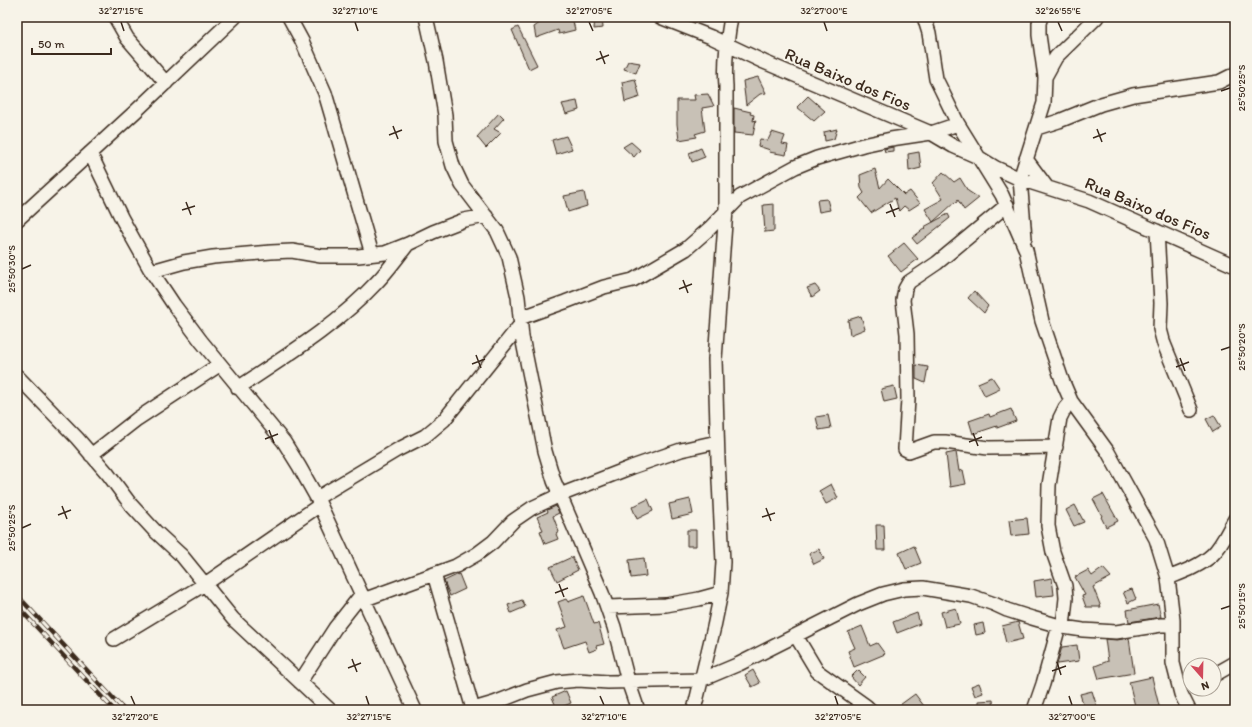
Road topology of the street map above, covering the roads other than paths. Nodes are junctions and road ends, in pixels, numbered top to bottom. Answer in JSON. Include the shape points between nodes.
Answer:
{"nodes":[{"id":1,"x":115,"y":17,"type":"edge"},
{"id":2,"x":235,"y":17,"type":"edge"},
{"id":3,"x":288,"y":17,"type":"edge"},
{"id":4,"x":426,"y":17,"type":"edge"},
{"id":5,"x":660,"y":17,"type":"edge"},
{"id":6,"x":731,"y":17,"type":"edge"},
{"id":7,"x":924,"y":17,"type":"edge"},
{"id":8,"x":1041,"y":17,"type":"edge"},
{"id":9,"x":1097,"y":17,"type":"edge"},
{"id":10,"x":726,"y":45,"type":"junction"},
{"id":11,"x":1235,"y":74,"type":"edge"},
{"id":12,"x":1045,"y":77,"type":"junction"},
{"id":13,"x":166,"y":83,"type":"junction"},
{"id":14,"x":958,"y":124,"type":"junction"},
{"id":15,"x":1037,"y":128,"type":"junction"},
{"id":16,"x":931,"y":133,"type":"junction"},
{"id":17,"x":90,"y":153,"type":"junction"},
{"id":18,"x":978,"y":157,"type":"junction"},
{"id":19,"x":1026,"y":159,"type":"junction"},
{"id":20,"x":1020,"y":179,"type":"junction"},
{"id":21,"x":1046,"y":186,"type":"junction"},
{"id":22,"x":1007,"y":206,"type":"junction"},
{"id":23,"x":726,"y":210,"type":"junction"},
{"id":24,"x":486,"y":216,"type":"junction"},
{"id":25,"x":17,"y":220,"type":"edge"},
{"id":26,"x":1157,"y":231,"type":"junction"},
{"id":27,"x":408,"y":244,"type":"junction"},
{"id":28,"x":1026,"y":250,"type":"junction"},
{"id":29,"x":372,"y":254,"type":"junction"},
{"id":30,"x":1235,"y":266,"type":"edge"},
{"id":31,"x":152,"y":271,"type":"junction"},
{"id":32,"x":520,"y":321,"type":"junction"},
{"id":33,"x":220,"y":365,"type":"junction"},
{"id":34,"x":17,"y":376,"type":"edge"},
{"id":35,"x":238,"y":388,"type":"junction"},
{"id":36,"x":1071,"y":401,"type":"junction"},
{"id":37,"x":1192,"y":410,"type":"dead end"},
{"id":38,"x":717,"y":442,"type":"junction"},
{"id":39,"x":1056,"y":447,"type":"junction"},
{"id":40,"x":91,"y":455,"type":"junction"},
{"id":41,"x":560,"y":495,"type":"junction"},
{"id":42,"x":318,"y":502,"type":"junction"},
{"id":43,"x":1235,"y":518,"type":"edge"},
{"id":44,"x":434,"y":574,"type":"junction"},
{"id":45,"x":1168,"y":578,"type":"junction"},
{"id":46,"x":205,"y":584,"type":"junction"},
{"id":47,"x":721,"y":593,"type":"junction"},
{"id":48,"x":362,"y":598,"type":"junction"},
{"id":49,"x":606,"y":607,"type":"junction"},
{"id":50,"x":1173,"y":625,"type":"junction"},
{"id":51,"x":1061,"y":626,"type":"junction"},
{"id":52,"x":796,"y":636,"type":"junction"},
{"id":53,"x":114,"y":639,"type":"dead end"},
{"id":54,"x":1235,"y":663,"type":"edge"},
{"id":55,"x":1222,"y":670,"type":"edge"},
{"id":56,"x":701,"y":680,"type":"junction"},
{"id":57,"x":628,"y":681,"type":"junction"},
{"id":58,"x":300,"y":682,"type":"junction"},
{"id":59,"x":1182,"y":683,"type":"edge"},
{"id":60,"x":1187,"y":697,"type":"edge"},
{"id":61,"x":330,"y":710,"type":"edge"},
{"id":62,"x":415,"y":710,"type":"edge"},
{"id":63,"x":472,"y":710,"type":"edge"},
{"id":64,"x":638,"y":710,"type":"edge"},
{"id":65,"x":694,"y":710,"type":"edge"},
{"id":66,"x":870,"y":710,"type":"edge"},
{"id":67,"x":1034,"y":710,"type":"edge"},
{"id":68,"x":1189,"y":710,"type":"edge"}],
"edges":[{"from":1,"to":13,"type":"street","via":[[127,38]]},
{"from":2,"to":13,"type":"street"},
{"from":3,"to":29,"type":"street","via":[[302,41],[325,93]]},
{"from":4,"to":24,"type":"street","via":[[445,115],[446,141],[453,166],[462,185]]},
{"from":5,"to":10,"type":"street","name":"Rua Baixo dos Fios"},
{"from":6,"to":10,"type":"street"},
{"from":7,"to":14,"type":"street","via":[[936,79]]},
{"from":8,"to":12,"type":"street","via":[[1039,36]]},
{"from":9,"to":12,"type":"street","via":[[1056,57]]},
{"from":10,"to":16,"type":"street","name":"Rua Baixo dos Fios"},
{"from":10,"to":23,"type":"street"},
{"from":11,"to":15,"type":"street","via":[[1219,82],[1133,95]]},
{"from":12,"to":15,"type":"street","via":[[1044,103]]},
{"from":13,"to":17,"type":"street"},
{"from":14,"to":16,"type":"street"},
{"from":14,"to":18,"type":"street"},
{"from":15,"to":19,"type":"street"},
{"from":16,"to":18,"type":"street","name":"Rua Baixo dos Fios"},
{"from":16,"to":23,"type":"street","via":[[874,142],[817,158],[762,184],[740,197]]},
{"from":17,"to":25,"type":"street"},
{"from":17,"to":31,"type":"street","via":[[122,219]]},
{"from":18,"to":20,"type":"street","name":"Rua Baixo dos Fios"},
{"from":18,"to":22,"type":"street"},
{"from":19,"to":20,"type":"street"},
{"from":19,"to":21,"type":"street"},
{"from":20,"to":21,"type":"street","name":"Rua Baixo dos Fios"},
{"from":20,"to":28,"type":"street"},
{"from":21,"to":26,"type":"street","name":"Rua Baixo dos Fios","via":[[1089,201]]},
{"from":22,"to":28,"type":"street"},
{"from":22,"to":39,"type":"street","via":[[909,282],[905,289],[903,300],[907,334],[908,399],[905,449],[934,442],[988,448]]},
{"from":23,"to":32,"type":"street","via":[[686,249],[634,280],[604,287]]},
{"from":23,"to":38,"type":"street","via":[[715,358]]},
{"from":24,"to":27,"type":"street","via":[[464,220]]},
{"from":24,"to":32,"type":"street","via":[[497,230],[509,257],[518,297]]},
{"from":26,"to":30,"type":"street","name":"Rua Baixo dos Fios"},
{"from":26,"to":37,"type":"street","via":[[1160,329]]},
{"from":27,"to":29,"type":"street","via":[[385,253]]},
{"from":27,"to":35,"type":"street","via":[[376,283],[345,312],[312,338]]},
{"from":28,"to":36,"type":"street","via":[[1042,321]]},
{"from":29,"to":31,"type":"street","via":[[321,256],[264,252],[213,257]]},
{"from":31,"to":33,"type":"street","via":[[174,305]]},
{"from":32,"to":41,"type":"street","via":[[545,451]]},
{"from":32,"to":42,"type":"street","via":[[444,420],[425,436],[390,454]]},
{"from":33,"to":35,"type":"street"},
{"from":33,"to":40,"type":"street","via":[[137,419]]},
{"from":34,"to":40,"type":"street"},
{"from":35,"to":42,"type":"street","via":[[284,442]]},
{"from":36,"to":39,"type":"street","via":[[1060,418]]},
{"from":36,"to":45,"type":"street","via":[[1108,452],[1141,511],[1156,539]]},
{"from":38,"to":41,"type":"street","via":[[638,464]]},
{"from":38,"to":47,"type":"street"},
{"from":39,"to":51,"type":"street","via":[[1049,485],[1048,526],[1053,552],[1065,586],[1066,598]]},
{"from":40,"to":46,"type":"street","via":[[131,505],[182,556]]},
{"from":41,"to":44,"type":"street","via":[[532,508],[513,521],[477,554],[456,566]]},
{"from":41,"to":49,"type":"street"},
{"from":42,"to":46,"type":"street"},
{"from":42,"to":48,"type":"street"},
{"from":43,"to":45,"type":"street","via":[[1213,555],[1204,562]]},
{"from":44,"to":48,"type":"street"},
{"from":44,"to":63,"type":"street"},
{"from":45,"to":50,"type":"street"},
{"from":46,"to":53,"type":"street"},
{"from":46,"to":58,"type":"street","via":[[233,619]]},
{"from":47,"to":49,"type":"street","via":[[666,605]]},
{"from":47,"to":56,"type":"street"},
{"from":48,"to":58,"type":"street","via":[[335,628]]},
{"from":48,"to":62,"type":"street"},
{"from":49,"to":57,"type":"street"},
{"from":50,"to":51,"type":"street","via":[[1116,632]]},
{"from":50,"to":59,"type":"street","via":[[1173,663]]},
{"from":51,"to":52,"type":"street","via":[[971,596],[904,589],[858,604]]},
{"from":51,"to":67,"type":"street"},
{"from":52,"to":56,"type":"street"},
{"from":52,"to":66,"type":"street","via":[[817,671]]},
{"from":54,"to":55,"type":"street"},
{"from":56,"to":57,"type":"street"},
{"from":56,"to":65,"type":"street"},
{"from":57,"to":63,"type":"street","via":[[557,682]]},
{"from":57,"to":64,"type":"street"},
{"from":58,"to":61,"type":"street"},
{"from":60,"to":68,"type":"street"}]}
